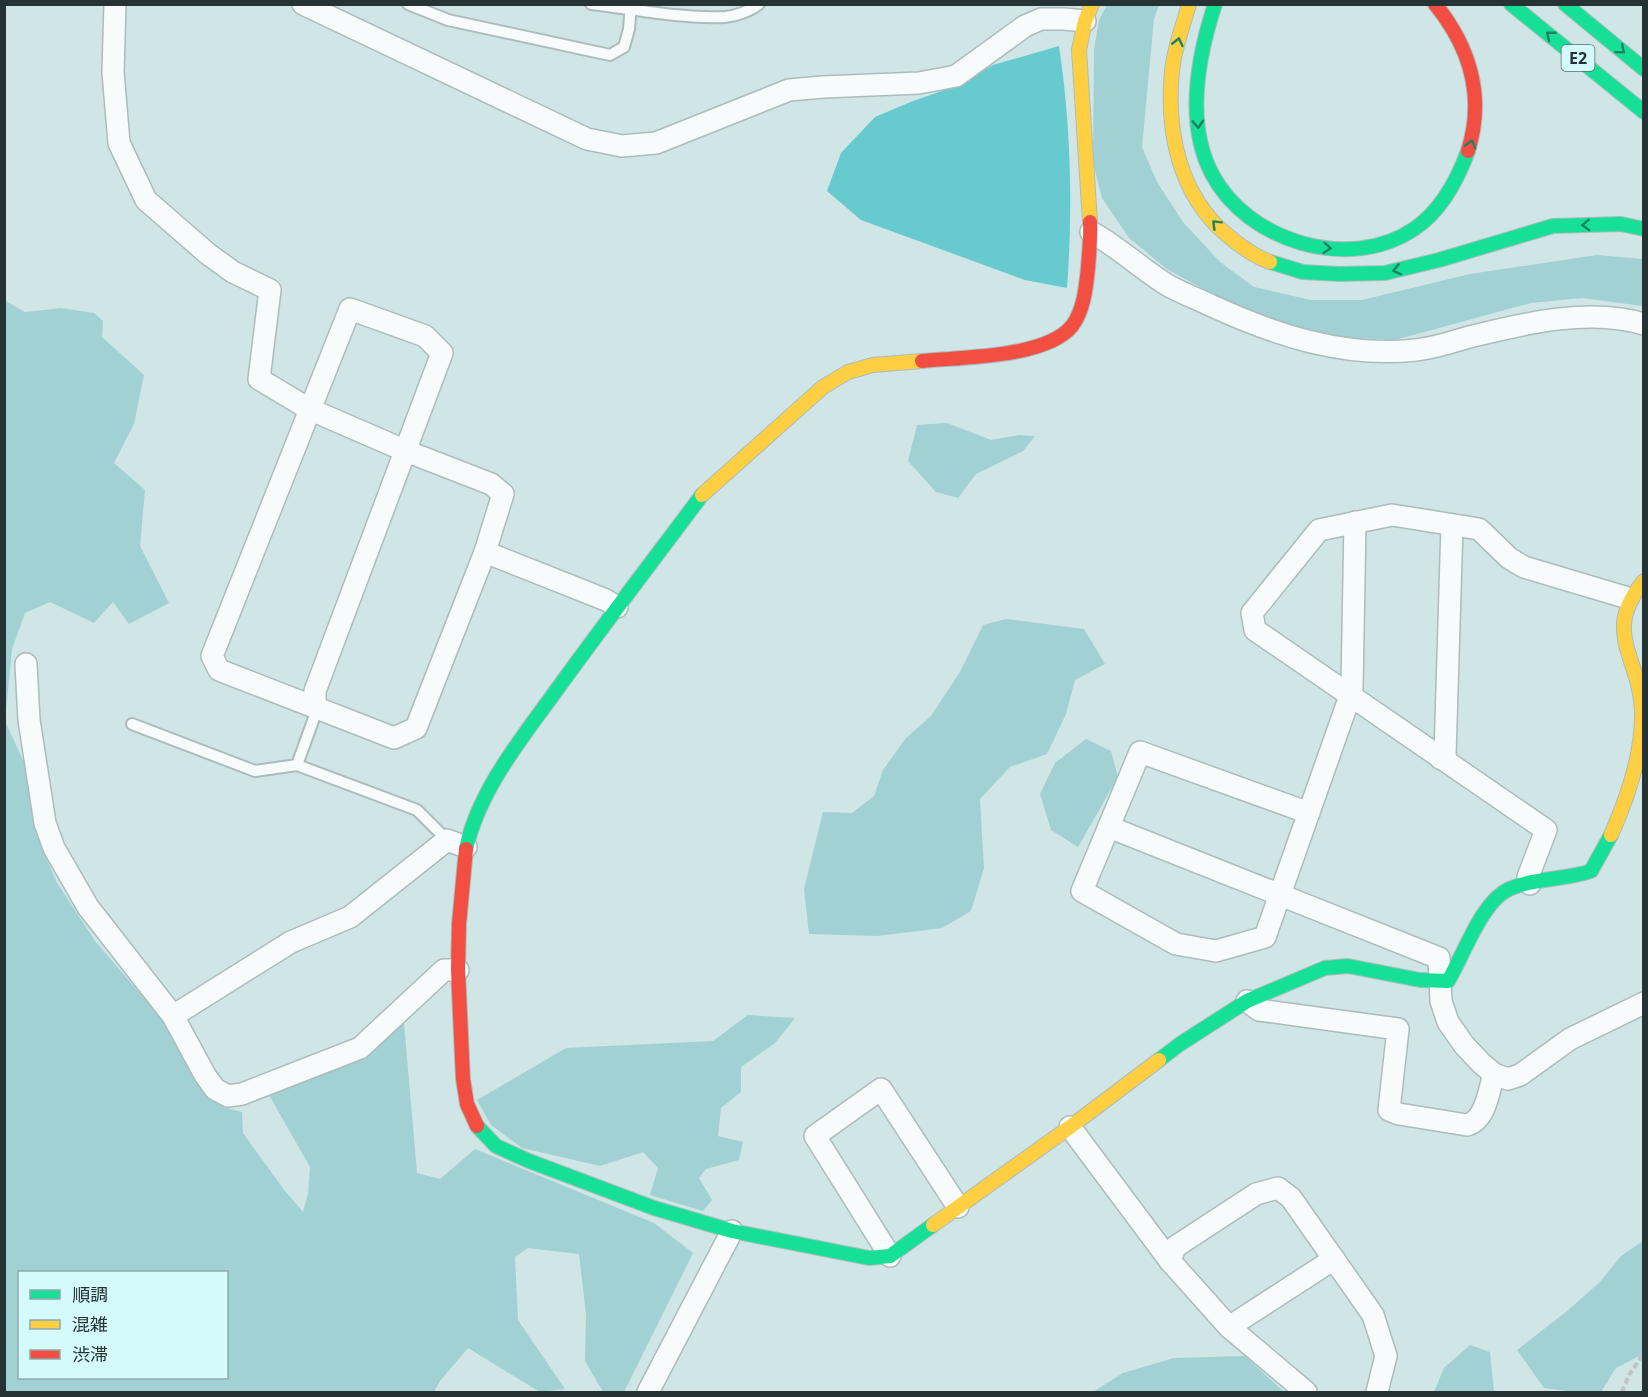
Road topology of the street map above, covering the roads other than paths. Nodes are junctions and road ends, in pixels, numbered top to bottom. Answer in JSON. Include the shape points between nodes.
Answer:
{"nodes":[{"id":1,"x":115,"y":4,"type":"edge"},
{"id":2,"x":303,"y":4,"type":"edge"},
{"id":3,"x":408,"y":4,"type":"edge"},
{"id":4,"x":591,"y":4,"type":"edge"},
{"id":5,"x":759,"y":4,"type":"edge"},
{"id":6,"x":1190,"y":4,"type":"edge"},
{"id":7,"x":1215,"y":4,"type":"edge"},
{"id":8,"x":1436,"y":4,"type":"edge"},
{"id":9,"x":1511,"y":4,"type":"edge"},
{"id":10,"x":1565,"y":4,"type":"edge"},
{"id":11,"x":631,"y":7,"type":"edge"},
{"id":12,"x":1088,"y":13,"type":"edge"},
{"id":13,"x":1644,"y":69,"type":"edge"},
{"id":14,"x":1644,"y":112,"type":"edge"},
{"id":15,"x":1644,"y":229,"type":"edge"},
{"id":16,"x":1091,"y":232,"type":"junction"},
{"id":17,"x":1644,"y":324,"type":"edge"},
{"id":18,"x":309,"y":410,"type":"junction"},
{"id":19,"x":406,"y":452,"type":"junction"},
{"id":20,"x":1355,"y":522,"type":"junction"},
{"id":21,"x":1452,"y":525,"type":"junction"},
{"id":22,"x":485,"y":552,"type":"junction"},
{"id":23,"x":1644,"y":580,"type":"edge"},
{"id":24,"x":1628,"y":598,"type":"junction"},
{"id":25,"x":617,"y":607,"type":"junction"},
{"id":26,"x":26,"y":664,"type":"dead end"},
{"id":27,"x":1350,"y":696,"type":"junction"},
{"id":28,"x":315,"y":706,"type":"junction"},
{"id":29,"x":132,"y":724,"type":"dead end"},
{"id":30,"x":1440,"y":758,"type":"junction"},
{"id":31,"x":297,"y":765,"type":"junction"},
{"id":32,"x":1309,"y":813,"type":"junction"},
{"id":33,"x":1109,"y":827,"type":"junction"},
{"id":34,"x":456,"y":843,"type":"junction"},
{"id":35,"x":1530,"y":884,"type":"junction"},
{"id":36,"x":1280,"y":895,"type":"junction"},
{"id":37,"x":458,"y":970,"type":"junction"},
{"id":38,"x":1440,"y":982,"type":"junction"},
{"id":39,"x":1247,"y":1000,"type":"junction"},
{"id":40,"x":1644,"y":1002,"type":"edge"},
{"id":41,"x":172,"y":1016,"type":"junction"},
{"id":42,"x":1494,"y":1074,"type":"junction"},
{"id":43,"x":1070,"y":1127,"type":"junction"},
{"id":44,"x":958,"y":1207,"type":"junction"},
{"id":45,"x":732,"y":1231,"type":"junction"},
{"id":46,"x":890,"y":1256,"type":"junction"},
{"id":47,"x":1334,"y":1259,"type":"junction"},
{"id":48,"x":1170,"y":1261,"type":"junction"},
{"id":49,"x":1229,"y":1327,"type":"junction"},
{"id":50,"x":648,"y":1392,"type":"edge"},
{"id":51,"x":1306,"y":1392,"type":"edge"},
{"id":52,"x":1377,"y":1392,"type":"edge"}],
"edges":[{"from":1,"to":18,"type":"street","via":[[112,72],[119,143],[134,175],[146,200],[208,254],[233,272],[270,290],[260,379]]},
{"from":2,"to":12,"type":"street","via":[[587,140],[622,146],[656,142],[789,90],[919,83],[956,76],[1025,26],[1041,19]]},
{"from":3,"to":11,"type":"lane","via":[[448,20],[610,55],[624,47]]},
{"from":4,"to":11,"type":"lane"},
{"from":5,"to":11,"type":"lane","via":[[727,17]]},
{"from":15,"to":6,"type":"main road","one_way":true,"via":[[1621,224],[1552,226],[1385,273],[1303,272],[1265,260],[1212,222],[1192,194],[1177,158],[1171,111],[1172,70]]},
{"from":7,"to":8,"type":"main road","one_way":true,"via":[[1196,98],[1198,133],[1207,162],[1222,192],[1247,215],[1299,244],[1328,249],[1360,248],[1390,241],[1417,227],[1440,205],[1469,151],[1476,100],[1472,75],[1461,41]]},
{"from":14,"to":9,"type":"main road","number":"E2","one_way":true},
{"from":10,"to":13,"type":"main road","number":"E2","one_way":true},
{"from":12,"to":16,"type":"main road","via":[[1079,50]]},
{"from":16,"to":17,"type":"street","via":[[1168,286],[1292,339],[1333,347],[1373,352],[1418,350],[1521,324],[1582,318],[1625,318]]},
{"from":16,"to":25,"type":"main road","via":[[1082,306],[1072,326],[1051,342],[1014,353],[873,364],[848,372],[823,387],[703,494]]},
{"from":18,"to":19,"type":"street"},
{"from":18,"to":19,"type":"street","via":[[350,309],[425,336],[442,353]]},
{"from":18,"to":28,"type":"street","via":[[212,656],[219,670]]},
{"from":19,"to":22,"type":"street","via":[[491,484],[503,494]]},
{"from":19,"to":28,"type":"street","via":[[315,691]]},
{"from":20,"to":21,"type":"street","via":[[1392,515]]},
{"from":20,"to":27,"type":"street"},
{"from":20,"to":27,"type":"street","via":[[1319,530],[1252,613],[1255,630]]},
{"from":21,"to":24,"type":"street","via":[[1479,529],[1524,567]]},
{"from":21,"to":30,"type":"street","via":[[1445,754]]},
{"from":22,"to":25,"type":"street"},
{"from":22,"to":28,"type":"street","via":[[416,728],[394,738]]},
{"from":23,"to":24,"type":"main road"},
{"from":24,"to":35,"type":"main road","via":[[1622,632],[1641,693],[1642,712],[1634,775],[1604,852],[1591,871]]},
{"from":25,"to":34,"type":"main road","via":[[500,769],[474,823]]},
{"from":26,"to":41,"type":"street","via":[[31,732],[45,823],[54,848],[88,907]]},
{"from":27,"to":30,"type":"street"},
{"from":27,"to":32,"type":"street"},
{"from":28,"to":31,"type":"lane"},
{"from":29,"to":31,"type":"lane","via":[[255,771]]},
{"from":30,"to":35,"type":"street","via":[[1546,830],[1528,877]]},
{"from":31,"to":34,"type":"lane","via":[[417,810]]},
{"from":32,"to":33,"type":"street","via":[[1140,752]]},
{"from":32,"to":36,"type":"street"},
{"from":33,"to":36,"type":"street"},
{"from":33,"to":36,"type":"street","via":[[1082,891],[1176,944],[1216,951],[1265,937]]},
{"from":34,"to":37,"type":"main road"},
{"from":34,"to":41,"type":"street","via":[[350,917],[291,942]]},
{"from":35,"to":38,"type":"main road","via":[[1506,890],[1494,900],[1457,968],[1448,981]]},
{"from":36,"to":38,"type":"street","via":[[1438,958]]},
{"from":37,"to":41,"type":"street","via":[[444,970],[360,1048],[242,1094],[228,1096],[215,1089]]},
{"from":37,"to":45,"type":"main road","via":[[467,1104],[475,1124],[496,1146],[654,1208]]},
{"from":38,"to":39,"type":"main road","via":[[1348,966],[1325,968]]},
{"from":38,"to":42,"type":"street","via":[[1448,1022],[1464,1045]]},
{"from":39,"to":42,"type":"street","via":[[1258,1010],[1398,1029],[1389,1110],[1399,1114],[1474,1123],[1482,1113]]},
{"from":39,"to":43,"type":"main road","via":[[1180,1044]]},
{"from":40,"to":42,"type":"street","via":[[1570,1039],[1520,1075],[1508,1078]]},
{"from":43,"to":44,"type":"main road"},
{"from":43,"to":48,"type":"street"},
{"from":44,"to":46,"type":"main road"},
{"from":44,"to":46,"type":"street","via":[[881,1089],[815,1136]]},
{"from":45,"to":46,"type":"main road","via":[[869,1258]]},
{"from":45,"to":50,"type":"street"},
{"from":47,"to":48,"type":"street","via":[[1291,1198],[1278,1188],[1256,1194],[1175,1247]]},
{"from":47,"to":49,"type":"street"},
{"from":47,"to":52,"type":"street","via":[[1373,1315],[1386,1356]]},
{"from":48,"to":49,"type":"street"},
{"from":49,"to":51,"type":"street"}]}
